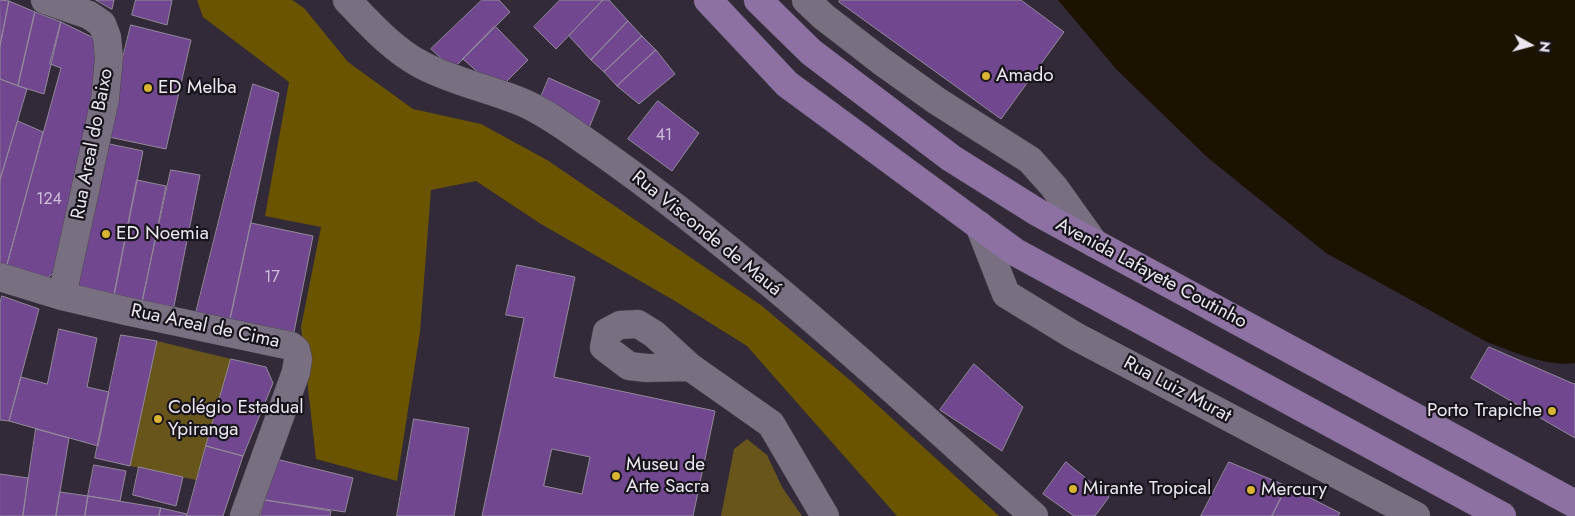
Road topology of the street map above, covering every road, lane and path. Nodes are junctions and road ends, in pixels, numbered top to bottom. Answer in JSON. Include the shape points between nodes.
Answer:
{"nodes":[{"id":1,"x":45,"y":0,"type":"edge"},
{"id":2,"x":347,"y":0,"type":"edge"},
{"id":3,"x":708,"y":0,"type":"edge"},
{"id":4,"x":758,"y":0,"type":"edge"},
{"id":5,"x":806,"y":0,"type":"edge"},
{"id":6,"x":978,"y":225,"type":"junction"},
{"id":7,"x":1094,"y":243,"type":"junction"},
{"id":8,"x":0,"y":277,"type":"edge"},
{"id":9,"x":62,"y":296,"type":"junction"},
{"id":10,"x":690,"y":367,"type":"dead end"},
{"id":11,"x":1575,"y":504,"type":"edge"},
{"id":12,"x":244,"y":516,"type":"edge"},
{"id":13,"x":824,"y":516,"type":"edge"},
{"id":14,"x":1034,"y":516,"type":"edge"},
{"id":15,"x":1416,"y":516,"type":"edge"},
{"id":16,"x":1502,"y":516,"type":"edge"}],
"edges":[{"from":1,"to":9,"type":"street","name":"Rua Areal do Baixo","via":[[88,15],[102,24],[109,58],[105,100]]},
{"from":2,"to":14,"type":"street","name":"Rua Visconde de Mauá","via":[[388,42],[422,65],[525,104],[566,127],[634,175],[740,258]]},
{"from":3,"to":6,"type":"main road","via":[[787,84]]},
{"from":4,"to":7,"type":"main road","name":"Avenida Lafayete Coutinho","via":[[811,52],[951,158]]},
{"from":5,"to":7,"type":"street","via":[[881,61],[937,101],[1030,160],[1054,187]]},
{"from":6,"to":15,"type":"street","name":"Rua Luiz Murat","via":[[1006,294],[1075,336]]},
{"from":6,"to":16,"type":"main road","via":[[1015,252]]},
{"from":7,"to":11,"type":"main road","name":"Avenida Lafayete Coutinho"},
{"from":8,"to":9,"type":"street","name":"Rua Areal de Cima"},
{"from":9,"to":12,"type":"street","name":"Rua Areal de Cima","via":[[291,346],[296,350],[296,372]]},
{"from":10,"to":13,"type":"street","via":[[772,424]]}]}
